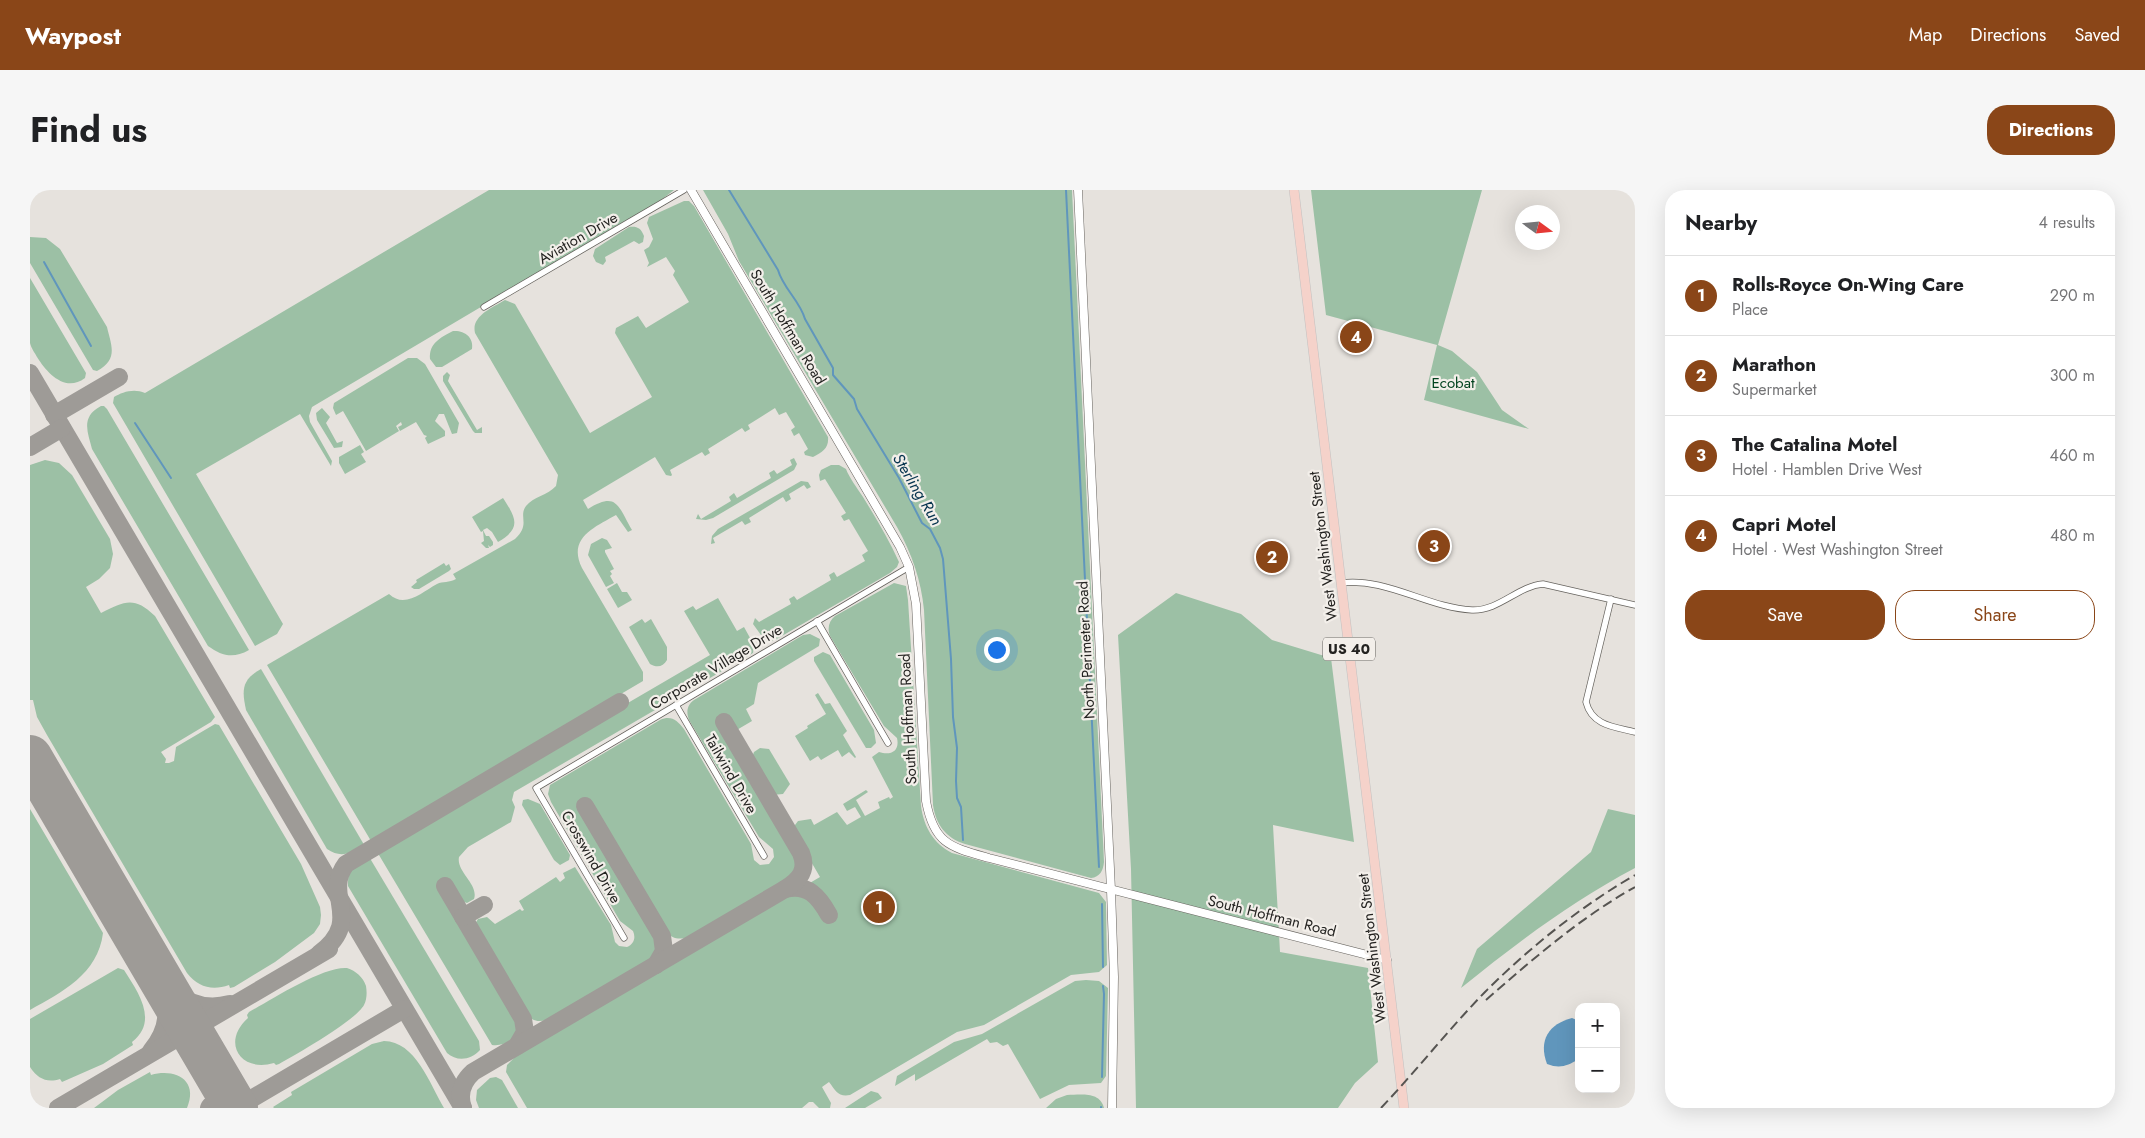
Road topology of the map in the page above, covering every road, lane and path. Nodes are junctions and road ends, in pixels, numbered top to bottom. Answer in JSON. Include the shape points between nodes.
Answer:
{"nodes":[{"id":1,"x":684,"y":190,"type":"edge"},
{"id":2,"x":691,"y":190,"type":"edge"},
{"id":3,"x":1078,"y":190,"type":"edge"},
{"id":4,"x":1294,"y":190,"type":"edge"},
{"id":5,"x":484,"y":307,"type":"dead end"},
{"id":6,"x":909,"y":567,"type":"junction"},
{"id":7,"x":1341,"y":582,"type":"junction"},
{"id":8,"x":1611,"y":599,"type":"junction"},
{"id":9,"x":1635,"y":605,"type":"edge"},
{"id":10,"x":817,"y":621,"type":"junction"},
{"id":11,"x":676,"y":705,"type":"junction"},
{"id":12,"x":1635,"y":732,"type":"edge"},
{"id":13,"x":888,"y":743,"type":"dead end"},
{"id":14,"x":536,"y":788,"type":"joint"},
{"id":15,"x":764,"y":856,"type":"dead end"},
{"id":16,"x":1111,"y":890,"type":"junction"},
{"id":17,"x":624,"y":938,"type":"dead end"},
{"id":18,"x":1387,"y":960,"type":"junction"},
{"id":19,"x":1112,"y":1108,"type":"edge"},
{"id":20,"x":1404,"y":1108,"type":"edge"}],
"edges":[{"from":1,"to":5,"type":"street","name":"Aviation Drive"},
{"from":2,"to":6,"type":"street","name":"South Hoffman Road"},
{"from":3,"to":16,"type":"street","name":"North Perimeter Road"},
{"from":4,"to":7,"type":"main road","name":"West Washington Street","number":"US 40"},
{"from":6,"to":10,"type":"street","name":"Corporate Village Drive"},
{"from":6,"to":16,"type":"street","name":"South Hoffman Road","via":[[916,604],[926,800],[932,825],[956,849]]},
{"from":7,"to":8,"type":"street","via":[[1364,582],[1470,609],[1489,608],[1531,586],[1543,584]]},
{"from":7,"to":18,"type":"main road","name":"West Washington Street","number":"US 40"},
{"from":8,"to":9,"type":"street"},
{"from":8,"to":12,"type":"street","via":[[1586,702],[1590,714],[1600,722]]},
{"from":10,"to":11,"type":"street","name":"Corporate Village Drive"},
{"from":10,"to":13,"type":"street"},
{"from":11,"to":14,"type":"street","name":"Corporate Village Drive"},
{"from":11,"to":15,"type":"street","name":"Tailwind Drive"},
{"from":14,"to":17,"type":"street","name":"Crosswind Drive"},
{"from":16,"to":18,"type":"street","name":"South Hoffman Road"},
{"from":16,"to":19,"type":"street","name":"North Perimeter Road","via":[[1114,977]]},
{"from":18,"to":20,"type":"main road","name":"West Washington Street","number":"US 40"}]}
